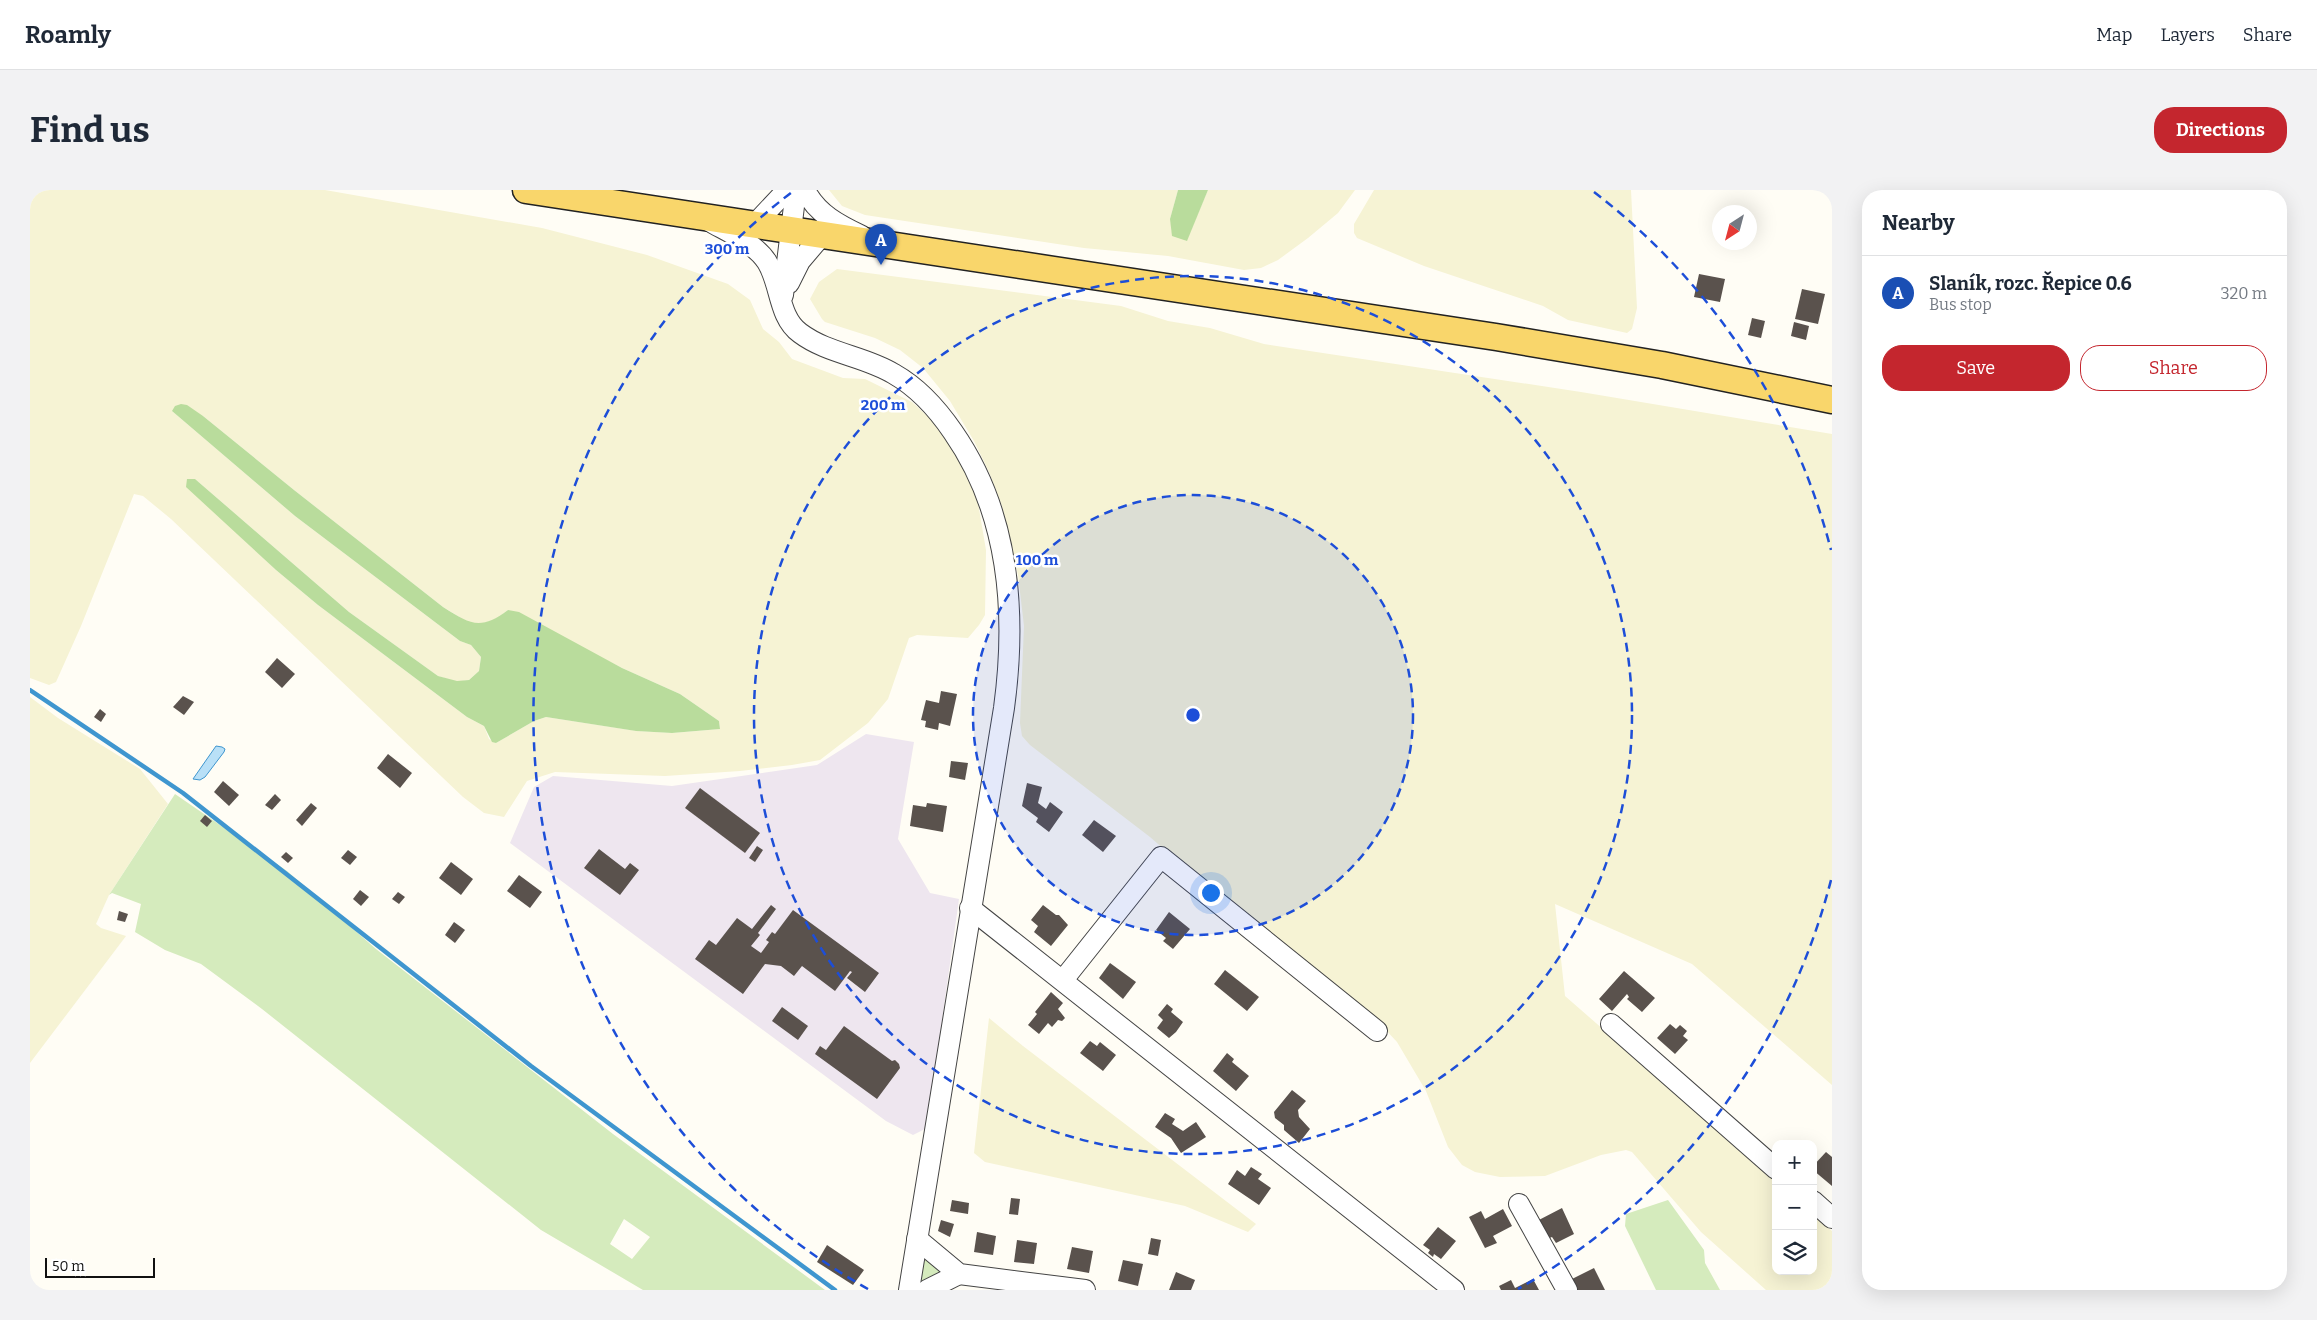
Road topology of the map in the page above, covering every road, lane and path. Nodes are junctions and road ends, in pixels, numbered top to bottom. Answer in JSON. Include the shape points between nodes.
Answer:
{"nodes":[{"id":1,"x":526,"y":190,"type":"edge"},
{"id":2,"x":787,"y":190,"type":"edge"},
{"id":3,"x":796,"y":190,"type":"edge"},
{"id":4,"x":805,"y":190,"type":"edge"},
{"id":5,"x":698,"y":215,"type":"junction"},
{"id":6,"x":754,"y":224,"type":"junction"},
{"id":7,"x":791,"y":230,"type":"junction"},
{"id":8,"x":823,"y":234,"type":"junction"},
{"id":9,"x":873,"y":242,"type":"junction"},
{"id":10,"x":783,"y":306,"type":"junction"},
{"id":11,"x":1832,"y":400,"type":"edge"},
{"id":12,"x":970,"y":908,"type":"junction"},
{"id":13,"x":1063,"y":980,"type":"junction"},
{"id":14,"x":1611,"y":1024,"type":"dead end"},
{"id":15,"x":1377,"y":1031,"type":"dead end"},
{"id":16,"x":1772,"y":1165,"type":"edge"},
{"id":17,"x":1519,"y":1204,"type":"dead end"},
{"id":18,"x":1817,"y":1205,"type":"edge"},
{"id":19,"x":1832,"y":1218,"type":"edge"},
{"id":20,"x":917,"y":1239,"type":"junction"},
{"id":21,"x":958,"y":1274,"type":"junction"},
{"id":22,"x":909,"y":1290,"type":"edge"},
{"id":23,"x":926,"y":1290,"type":"edge"},
{"id":24,"x":1085,"y":1290,"type":"edge"},
{"id":25,"x":1454,"y":1290,"type":"edge"},
{"id":26,"x":1567,"y":1290,"type":"edge"}],
"edges":[{"from":1,"to":5,"type":"main road"},
{"from":2,"to":6,"type":"street"},
{"from":3,"to":7,"type":"street"},
{"from":4,"to":9,"type":"street","via":[[823,214]]},
{"from":5,"to":6,"type":"main road"},
{"from":5,"to":10,"type":"street","via":[[744,241],[762,256],[771,270]]},
{"from":6,"to":7,"type":"main road"},
{"from":7,"to":8,"type":"main road"},
{"from":7,"to":10,"type":"street","via":[[783,282]]},
{"from":8,"to":9,"type":"main road"},
{"from":8,"to":10,"type":"street","via":[[795,268]]},
{"from":9,"to":11,"type":"main road","via":[[1487,336],[1662,365]]},
{"from":10,"to":12,"type":"street","via":[[792,326],[805,336],[894,373],[918,392],[945,420],[959,441],[992,508],[1009,590],[1009,672]]},
{"from":12,"to":13,"type":"street"},
{"from":12,"to":20,"type":"street"},
{"from":13,"to":15,"type":"street","via":[[1161,857]]},
{"from":13,"to":25,"type":"street"},
{"from":14,"to":16,"type":"street"},
{"from":17,"to":26,"type":"street"},
{"from":18,"to":19,"type":"street"},
{"from":20,"to":21,"type":"street"},
{"from":20,"to":22,"type":"street"},
{"from":21,"to":23,"type":"street"},
{"from":21,"to":24,"type":"street"}]}
